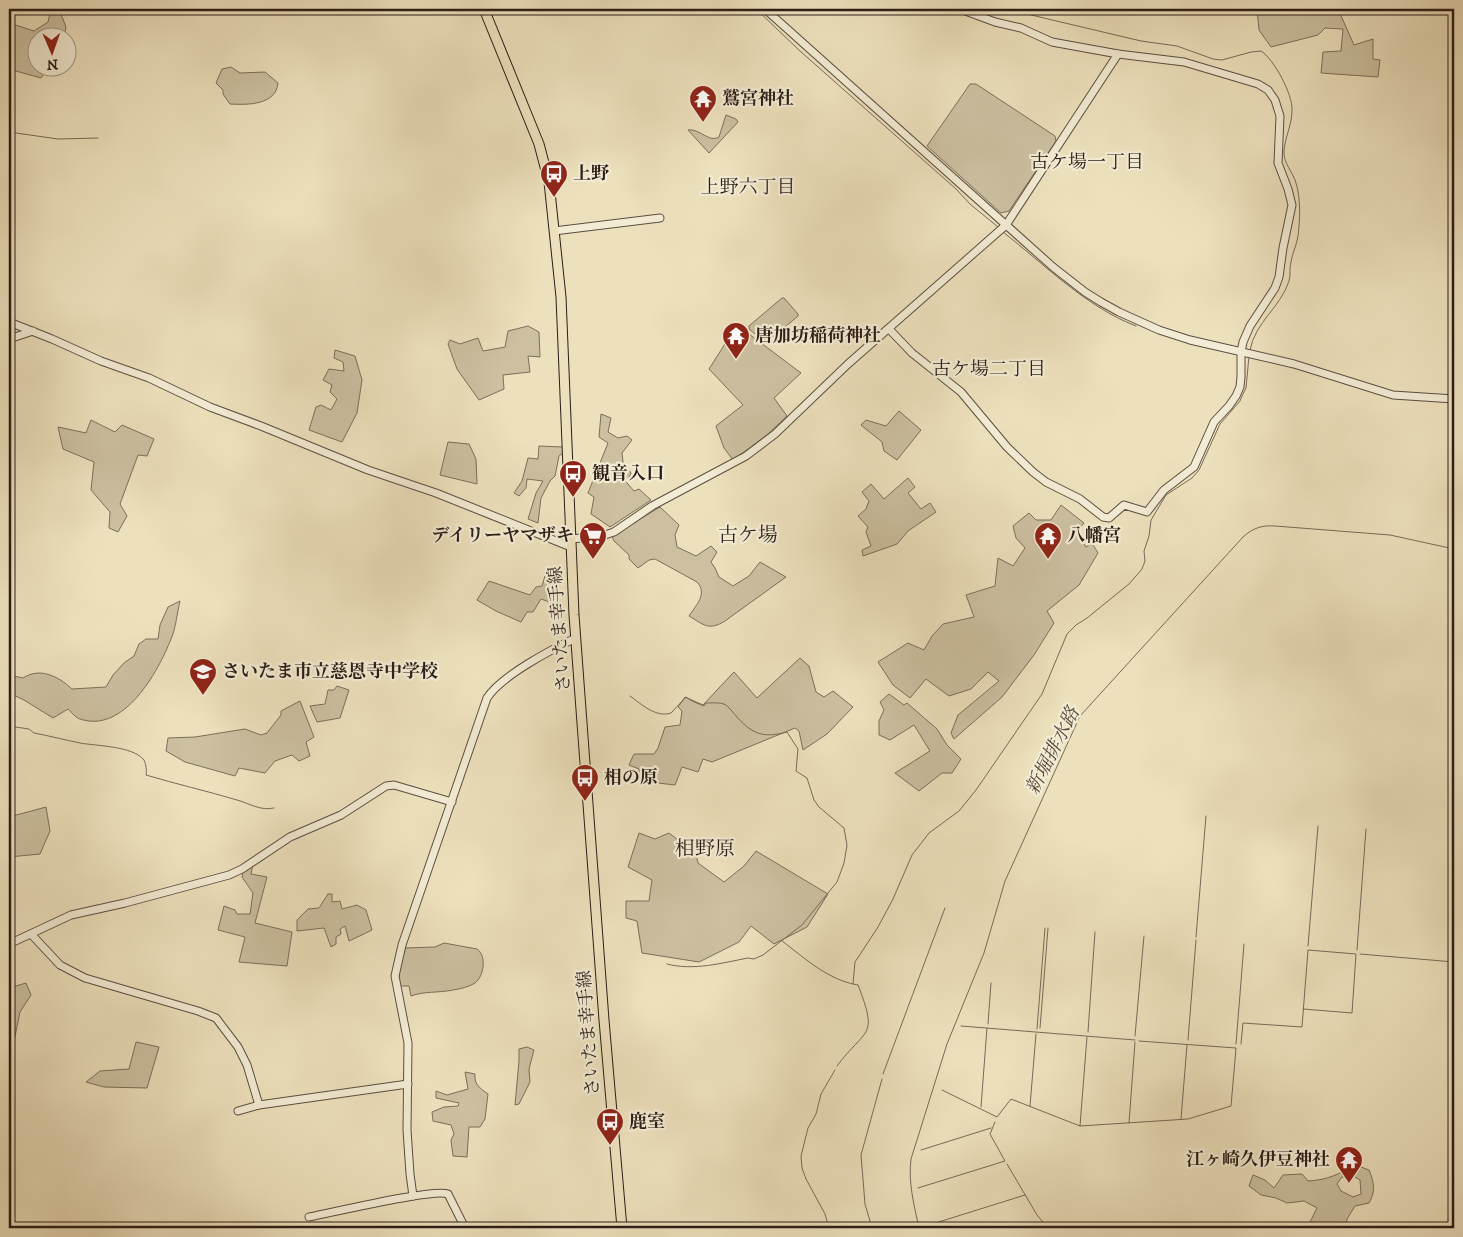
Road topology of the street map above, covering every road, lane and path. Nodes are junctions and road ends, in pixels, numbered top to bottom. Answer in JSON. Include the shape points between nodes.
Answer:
{"nodes":[{"id":1,"x":484,"y":9,"type":"edge"},
{"id":2,"x":765,"y":9,"type":"edge"},
{"id":3,"x":960,"y":9,"type":"edge"},
{"id":4,"x":1118,"y":54,"type":"junction"},
{"id":5,"x":660,"y":218,"type":"dead end"},
{"id":6,"x":1006,"y":225,"type":"junction"},
{"id":7,"x":554,"y":231,"type":"junction"},
{"id":8,"x":9,"y":322,"type":"edge"},
{"id":9,"x":889,"y":329,"type":"junction"},
{"id":10,"x":33,"y":331,"type":"junction"},
{"id":11,"x":9,"y":338,"type":"edge"},
{"id":12,"x":1241,"y":352,"type":"junction"},
{"id":13,"x":1454,"y":399,"type":"edge"},
{"id":14,"x":571,"y":543,"type":"junction"},
{"id":15,"x":576,"y":638,"type":"junction"},
{"id":16,"x":452,"y":802,"type":"junction"},
{"id":17,"x":31,"y":934,"type":"junction"},
{"id":18,"x":9,"y":944,"type":"edge"},
{"id":19,"x":408,"y":1084,"type":"junction"},
{"id":20,"x":259,"y":1105,"type":"junction"},
{"id":21,"x":238,"y":1111,"type":"dead end"},
{"id":22,"x":413,"y":1196,"type":"junction"},
{"id":23,"x":309,"y":1217,"type":"dead end"},
{"id":24,"x":465,"y":1228,"type":"edge"},
{"id":25,"x":622,"y":1228,"type":"edge"}],
"edges":[{"from":1,"to":7,"type":"main road","name":"さいたま幸手線","via":[[539,144],[549,182]]},
{"from":2,"to":6,"type":"street"},
{"from":3,"to":4,"type":"street","via":[[1021,28],[1052,42]]},
{"from":4,"to":6,"type":"street"},
{"from":4,"to":12,"type":"street","via":[[1200,66],[1258,84],[1275,100],[1280,116],[1278,163],[1292,205],[1275,288],[1250,326]]},
{"from":5,"to":7,"type":"street"},
{"from":6,"to":9,"type":"street"},
{"from":6,"to":12,"type":"street","via":[[1069,280],[1119,312],[1159,330]]},
{"from":7,"to":14,"type":"main road","name":"さいたま幸手線","via":[[561,297]]},
{"from":8,"to":10,"type":"street"},
{"from":9,"to":12,"type":"street","via":[[912,354],[961,392],[1007,447],[1033,472],[1109,518],[1124,505],[1147,512],[1164,490],[1194,467],[1214,422],[1240,387]]},
{"from":9,"to":14,"type":"street","via":[[775,434],[746,456],[652,506],[614,532]]},
{"from":10,"to":11,"type":"street"},
{"from":10,"to":14,"type":"street","via":[[368,470]]},
{"from":12,"to":13,"type":"street","via":[[1294,364],[1392,395]]},
{"from":14,"to":15,"type":"main road","name":"さいたま幸手線"},
{"from":15,"to":16,"type":"street","via":[[521,669],[491,692]]},
{"from":15,"to":25,"type":"main road","name":"さいたま幸手線"},
{"from":16,"to":17,"type":"street","via":[[394,785],[386,786],[341,816],[290,837],[242,869],[71,915]]},
{"from":16,"to":19,"type":"street","via":[[396,970],[408,1043]]},
{"from":17,"to":18,"type":"street"},
{"from":17,"to":20,"type":"street","via":[[60,965],[85,978],[216,1018],[245,1058]]},
{"from":19,"to":20,"type":"street"},
{"from":19,"to":22,"type":"street","via":[[407,1130]]},
{"from":20,"to":21,"type":"street"},
{"from":22,"to":23,"type":"street"},
{"from":22,"to":24,"type":"street","via":[[448,1194]]}]}
